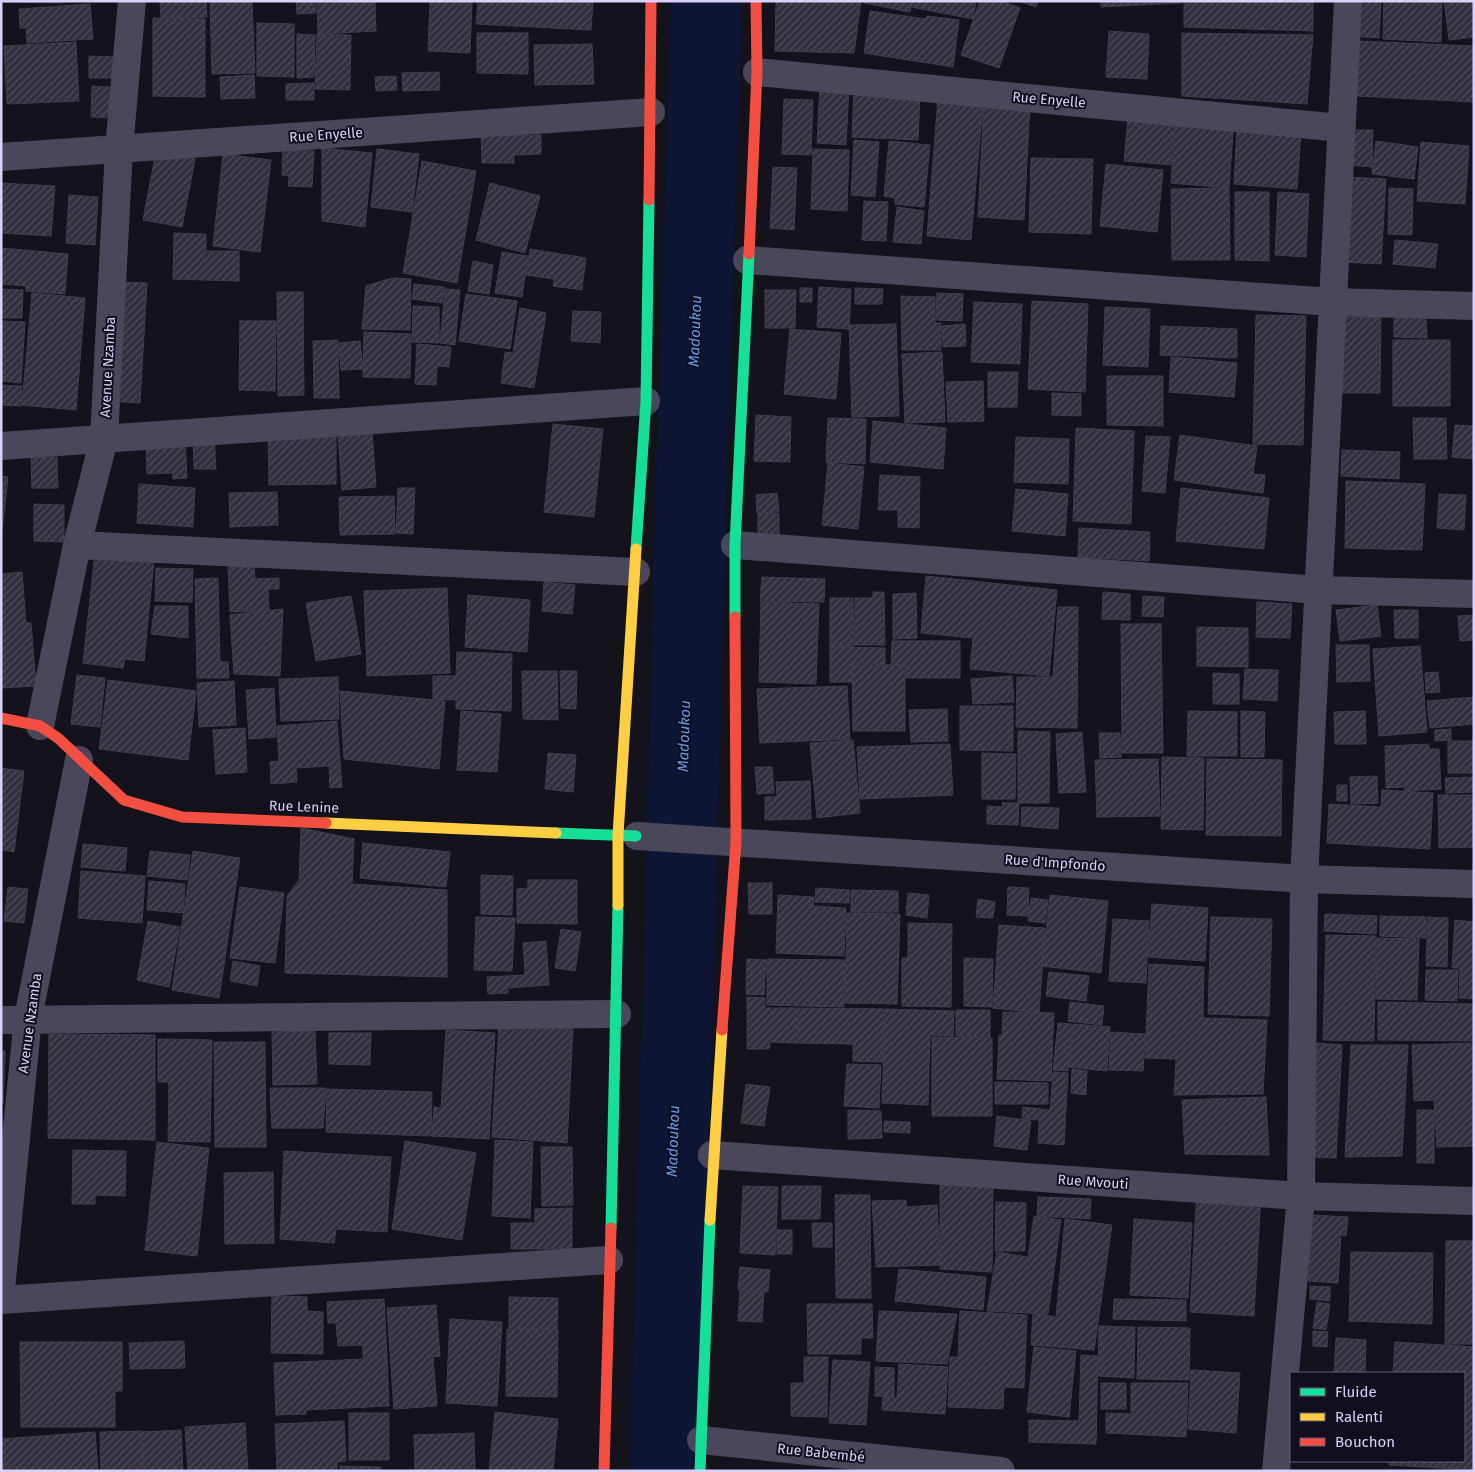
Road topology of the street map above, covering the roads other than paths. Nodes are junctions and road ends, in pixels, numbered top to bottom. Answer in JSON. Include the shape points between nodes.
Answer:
{"nodes":[{"id":1,"x":132,"y":1,"type":"edge"},
{"id":2,"x":651,"y":1,"type":"edge"},
{"id":3,"x":756,"y":1,"type":"edge"},
{"id":4,"x":1348,"y":1,"type":"edge"},
{"id":5,"x":757,"y":72,"type":"junction"},
{"id":6,"x":651,"y":112,"type":"junction"},
{"id":7,"x":1341,"y":128,"type":"junction"},
{"id":8,"x":119,"y":149,"type":"junction"},
{"id":9,"x":1,"y":157,"type":"edge"},
{"id":10,"x":747,"y":260,"type":"junction"},
{"id":11,"x":1332,"y":302,"type":"junction"},
{"id":12,"x":1474,"y":306,"type":"edge"},
{"id":13,"x":646,"y":401,"type":"junction"},
{"id":14,"x":104,"y":439,"type":"junction"},
{"id":15,"x":1,"y":446,"type":"edge"},
{"id":16,"x":77,"y":545,"type":"junction"},
{"id":17,"x":736,"y":545,"type":"junction"},
{"id":18,"x":636,"y":572,"type":"junction"},
{"id":19,"x":1319,"y":590,"type":"junction"},
{"id":20,"x":1474,"y":594,"type":"edge"},
{"id":21,"x":1,"y":718,"type":"edge"},
{"id":22,"x":40,"y":726,"type":"junction"},
{"id":23,"x":79,"y":760,"type":"junction"},
{"id":24,"x":628,"y":836,"type":"junction"},
{"id":25,"x":724,"y":841,"type":"junction"},
{"id":26,"x":1304,"y":879,"type":"junction"},
{"id":27,"x":1474,"y":884,"type":"edge"},
{"id":28,"x":617,"y":1014,"type":"junction"},
{"id":29,"x":28,"y":1018,"type":"junction"},
{"id":30,"x":1,"y":1020,"type":"edge"},
{"id":31,"x":712,"y":1155,"type":"junction"},
{"id":32,"x":1301,"y":1196,"type":"junction"},
{"id":33,"x":1474,"y":1201,"type":"edge"},
{"id":34,"x":609,"y":1260,"type":"junction"},
{"id":35,"x":1,"y":1289,"type":"edge"},
{"id":36,"x":1,"y":1300,"type":"edge"},
{"id":37,"x":700,"y":1440,"type":"junction"},
{"id":38,"x":604,"y":1471,"type":"edge"},
{"id":39,"x":700,"y":1471,"type":"edge"},
{"id":40,"x":1001,"y":1471,"type":"edge"},
{"id":41,"x":1276,"y":1471,"type":"edge"}],
"edges":[{"from":1,"to":8,"type":"street","name":"Avenue Nzamba"},
{"from":2,"to":6,"type":"main road"},
{"from":3,"to":5,"type":"main road"},
{"from":4,"to":7,"type":"street"},
{"from":5,"to":7,"type":"street","name":"Rue Enyelle"},
{"from":5,"to":10,"type":"main road"},
{"from":6,"to":8,"type":"street","name":"Rue Enyelle"},
{"from":6,"to":13,"type":"main road"},
{"from":7,"to":11,"type":"street"},
{"from":8,"to":9,"type":"street","name":"Rue Enyelle"},
{"from":8,"to":14,"type":"street","name":"Avenue Nzamba"},
{"from":10,"to":11,"type":"street"},
{"from":10,"to":17,"type":"main road"},
{"from":11,"to":12,"type":"street"},
{"from":11,"to":19,"type":"street"},
{"from":13,"to":14,"type":"street"},
{"from":13,"to":18,"type":"main road"},
{"from":14,"to":15,"type":"street"},
{"from":14,"to":16,"type":"street","name":"Avenue Nzamba"},
{"from":16,"to":18,"type":"street"},
{"from":16,"to":22,"type":"street","name":"Avenue Nzamba"},
{"from":17,"to":19,"type":"street"},
{"from":17,"to":25,"type":"main road"},
{"from":18,"to":24,"type":"main road"},
{"from":19,"to":20,"type":"street"},
{"from":19,"to":26,"type":"street"},
{"from":21,"to":22,"type":"main road","name":"Rue Lenine"},
{"from":22,"to":23,"type":"main road","name":"Rue Lenine","via":[[58,738]]},
{"from":23,"to":24,"type":"main road","name":"Rue Lenine","via":[[124,800],[182,817]]},
{"from":23,"to":29,"type":"street","name":"Avenue Nzamba"},
{"from":24,"to":25,"type":"street","name":"Rue d'Impfondo"},
{"from":24,"to":28,"type":"main road"},
{"from":25,"to":26,"type":"street","name":"Rue d'Impfondo"},
{"from":25,"to":31,"type":"main road"},
{"from":26,"to":27,"type":"street","name":"Rue d'Impfondo"},
{"from":26,"to":32,"type":"street"},
{"from":28,"to":29,"type":"street"},
{"from":28,"to":34,"type":"main road"},
{"from":29,"to":30,"type":"street"},
{"from":29,"to":35,"type":"street","name":"Avenue Nzamba"},
{"from":31,"to":32,"type":"street","name":"Rue Mvouti"},
{"from":31,"to":37,"type":"main road"},
{"from":32,"to":33,"type":"street","name":"Rue Mvouti"},
{"from":32,"to":41,"type":"street"},
{"from":34,"to":36,"type":"street"},
{"from":34,"to":38,"type":"main road"},
{"from":37,"to":39,"type":"main road"},
{"from":37,"to":40,"type":"street","name":"Rue Babembé"}]}
